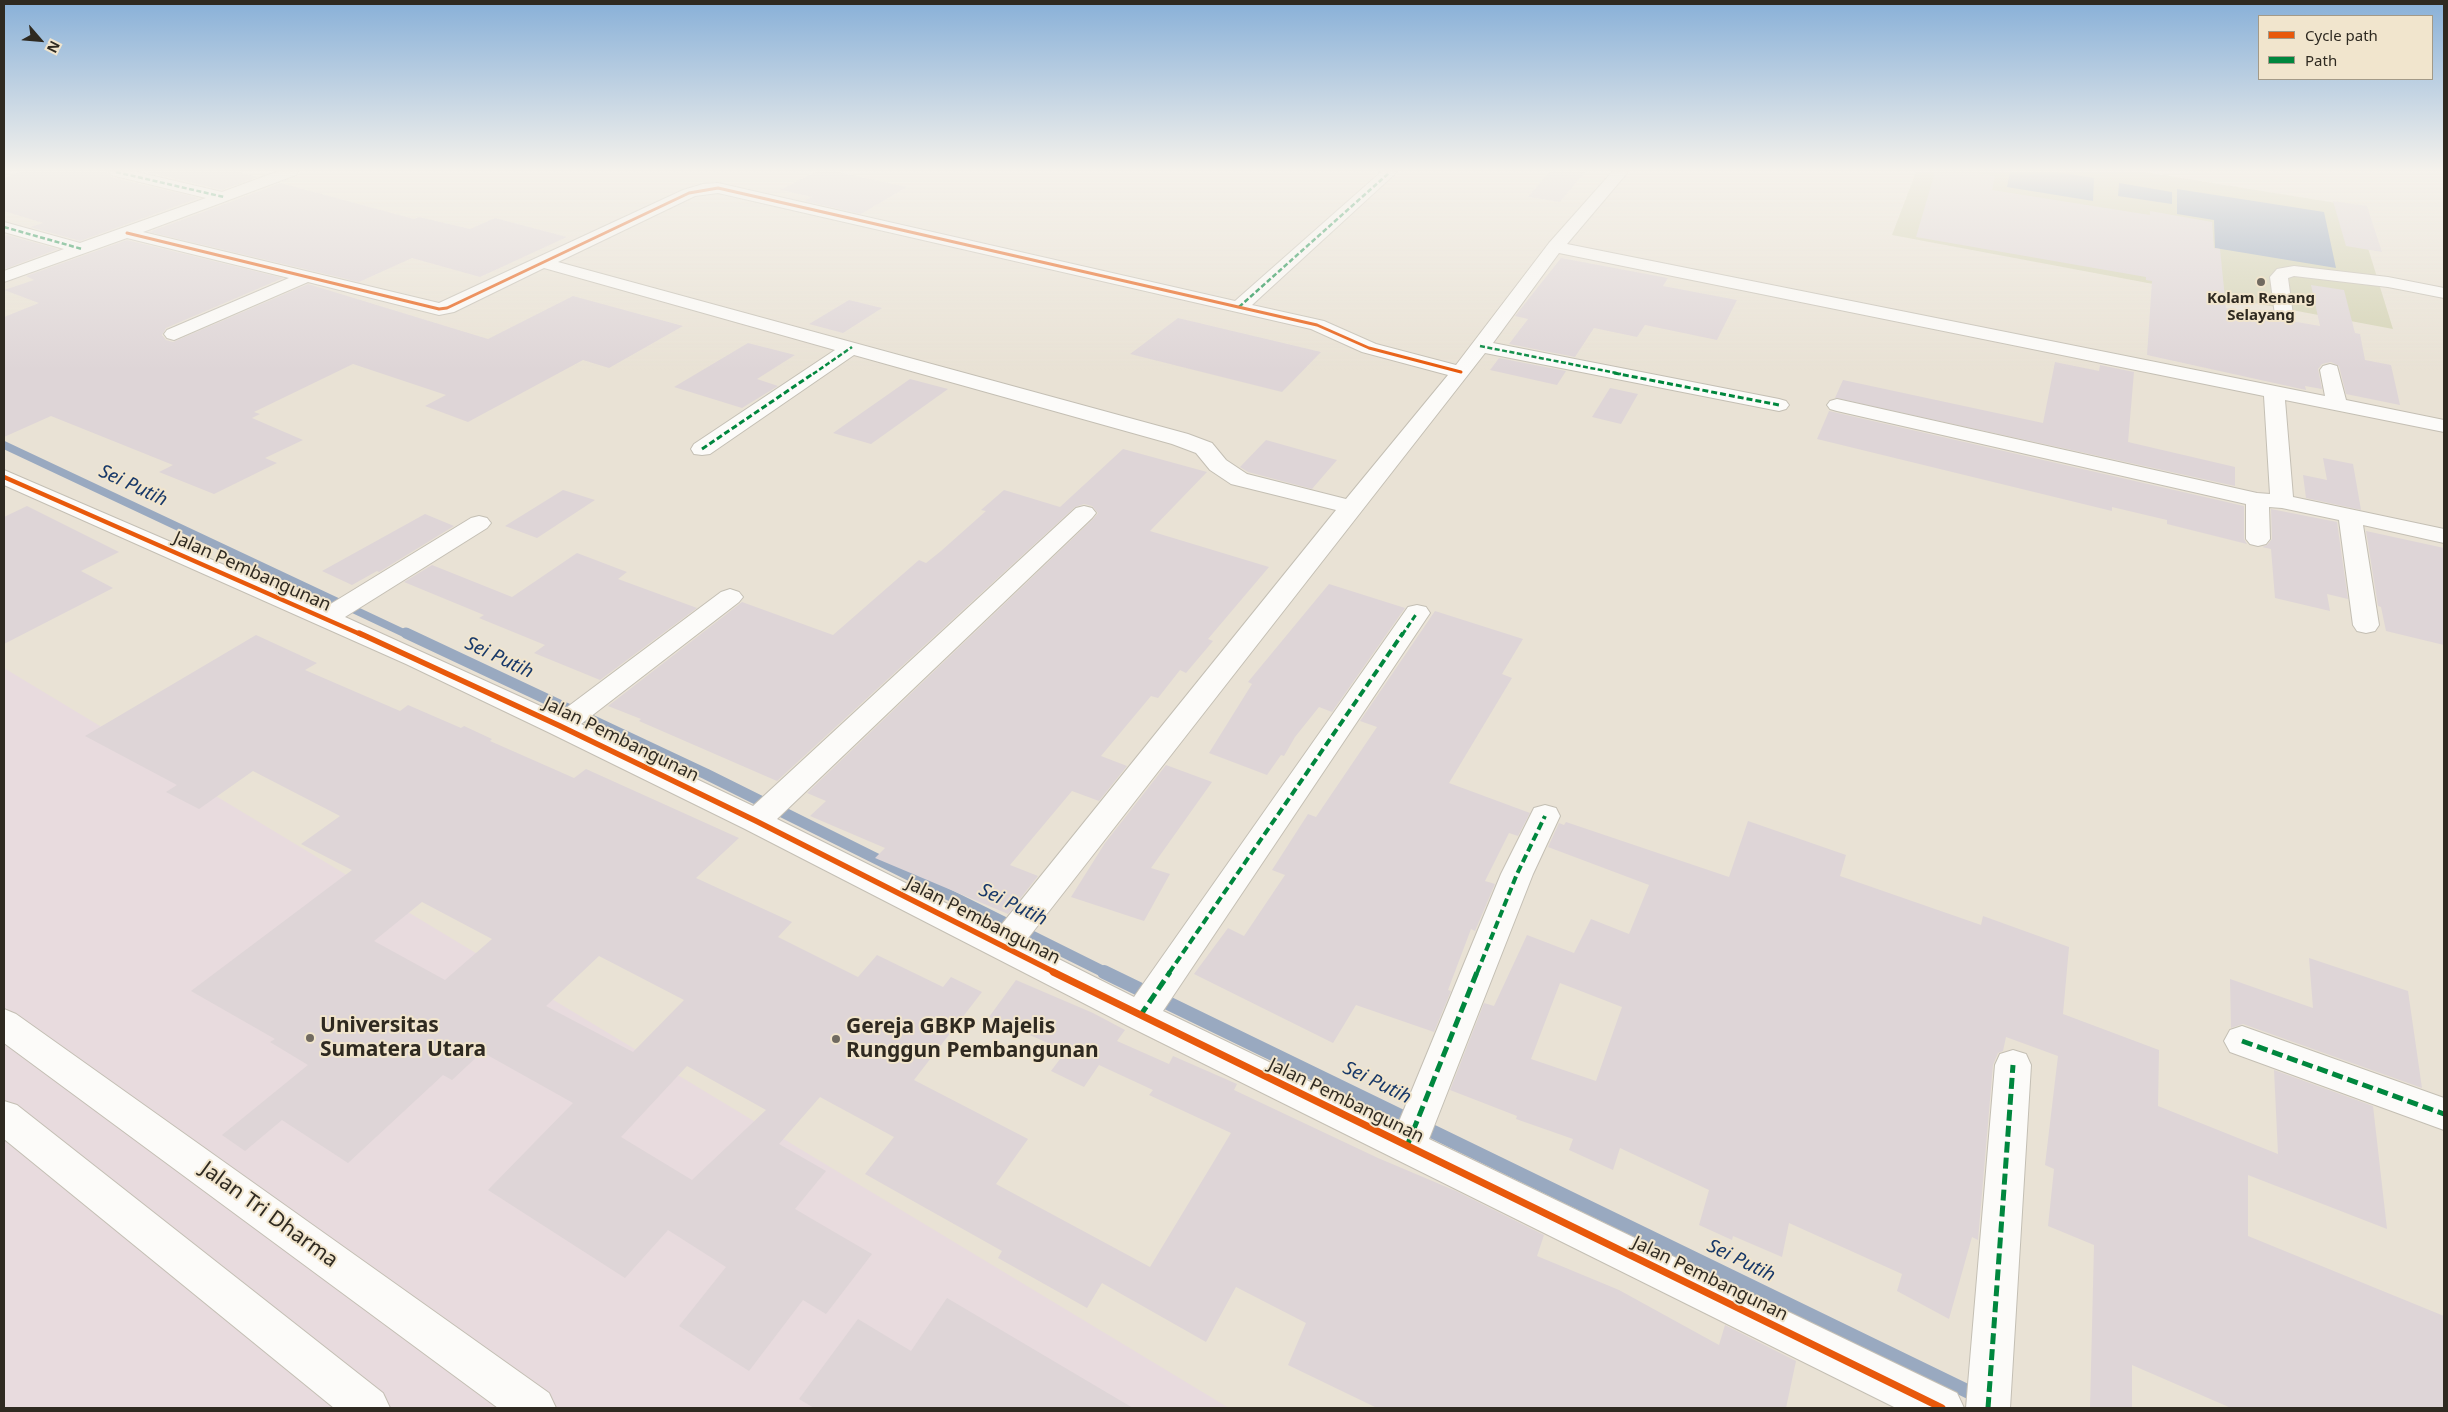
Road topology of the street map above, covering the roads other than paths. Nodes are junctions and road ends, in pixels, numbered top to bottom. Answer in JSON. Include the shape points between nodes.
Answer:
{"nodes":[{"id":1,"x":44,"y":238,"type":"edge"},
{"id":2,"x":113,"y":238,"type":"edge"},
{"id":3,"x":146,"y":238,"type":"edge"},
{"id":4,"x":596,"y":238,"type":"edge"},
{"id":5,"x":936,"y":238,"type":"edge"},
{"id":6,"x":1316,"y":238,"type":"edge"},
{"id":7,"x":1564,"y":238,"type":"edge"},
{"id":8,"x":1556,"y":247,"type":"junction"},
{"id":9,"x":82,"y":249,"type":"junction"},
{"id":10,"x":544,"y":263,"type":"junction"},
{"id":11,"x":4,"y":277,"type":"edge"},
{"id":12,"x":305,"y":278,"type":"junction"},
{"id":13,"x":2388,"y":282,"type":"junction"},
{"id":14,"x":2444,"y":283,"type":"edge"},
{"id":15,"x":2444,"y":293,"type":"edge"},
{"id":16,"x":1239,"y":307,"type":"junction"},
{"id":17,"x":2284,"y":315,"type":"dead end"},
{"id":18,"x":174,"y":334,"type":"dead end"},
{"id":19,"x":1480,"y":346,"type":"junction"},
{"id":20,"x":852,"y":347,"type":"junction"},
{"id":21,"x":2330,"y":370,"type":"dead end"},
{"id":22,"x":1461,"y":372,"type":"junction"},
{"id":23,"x":2274,"y":392,"type":"junction"},
{"id":24,"x":1779,"y":405,"type":"dead end"},
{"id":25,"x":2337,"y":405,"type":"junction"},
{"id":26,"x":1837,"y":406,"type":"dead end"},
{"id":27,"x":2444,"y":426,"type":"edge"},
{"id":28,"x":702,"y":449,"type":"dead end"},
{"id":29,"x":4,"y":477,"type":"edge"},
{"id":30,"x":2257,"y":500,"type":"junction"},
{"id":31,"x":2282,"y":501,"type":"junction"},
{"id":32,"x":1351,"y":507,"type":"junction"},
{"id":33,"x":1084,"y":513,"type":"dead end"},
{"id":34,"x":2350,"y":516,"type":"junction"},
{"id":35,"x":479,"y":523,"type":"dead end"},
{"id":36,"x":2444,"y":536,"type":"edge"},
{"id":37,"x":2258,"y":539,"type":"dead end"},
{"id":38,"x":730,"y":596,"type":"dead end"},
{"id":39,"x":1417,"y":613,"type":"dead end"},
{"id":40,"x":330,"y":616,"type":"junction"},
{"id":41,"x":2366,"y":625,"type":"dead end"},
{"id":42,"x":569,"y":719,"type":"junction"},
{"id":43,"x":766,"y":812,"type":"junction"},
{"id":44,"x":1545,"y":816,"type":"dead end"},
{"id":45,"x":1015,"y":933,"type":"junction"},
{"id":46,"x":1148,"y":1005,"type":"junction"},
{"id":47,"x":4,"y":1024,"type":"edge"},
{"id":48,"x":2242,"y":1041,"type":"dead end"},
{"id":49,"x":2013,"y":1065,"type":"dead end"},
{"id":50,"x":2444,"y":1114,"type":"edge"},
{"id":51,"x":4,"y":1117,"type":"edge"},
{"id":52,"x":1412,"y":1133,"type":"junction"},
{"id":53,"x":1989,"y":1400,"type":"edge"},
{"id":54,"x":368,"y":1408,"type":"edge"},
{"id":55,"x":534,"y":1408,"type":"edge"},
{"id":56,"x":1942,"y":1408,"type":"edge"}],
"edges":[{"from":1,"to":9,"type":"street"},
{"from":2,"to":9,"type":"street"},
{"from":3,"to":12,"type":"street"},
{"from":4,"to":10,"type":"street"},
{"from":5,"to":16,"type":"street"},
{"from":6,"to":16,"type":"street"},
{"from":7,"to":8,"type":"street"},
{"from":8,"to":19,"type":"street"},
{"from":8,"to":23,"type":"street"},
{"from":9,"to":11,"type":"street"},
{"from":10,"to":12,"type":"street","via":[[439,309]]},
{"from":10,"to":20,"type":"street"},
{"from":12,"to":18,"type":"street"},
{"from":13,"to":14,"type":"street","via":[[2385,275],[2391,274]]},
{"from":13,"to":15,"type":"street"},
{"from":13,"to":17,"type":"street","via":[[2294,271],[2284,273],[2279,277]]},
{"from":16,"to":22,"type":"street","via":[[1326,328],[1369,348]]},
{"from":19,"to":22,"type":"street"},
{"from":19,"to":24,"type":"street"},
{"from":20,"to":28,"type":"street"},
{"from":20,"to":32,"type":"street","via":[[1180,439],[1204,448],[1218,465],[1239,479]]},
{"from":21,"to":25,"type":"street"},
{"from":22,"to":32,"type":"street"},
{"from":23,"to":25,"type":"street"},
{"from":23,"to":31,"type":"street"},
{"from":25,"to":27,"type":"street"},
{"from":26,"to":30,"type":"street"},
{"from":29,"to":40,"type":"street","name":"Jalan Pembangunan"},
{"from":30,"to":31,"type":"street"},
{"from":30,"to":37,"type":"street"},
{"from":31,"to":34,"type":"street"},
{"from":32,"to":45,"type":"street"},
{"from":33,"to":43,"type":"street"},
{"from":34,"to":36,"type":"street"},
{"from":34,"to":41,"type":"street"},
{"from":35,"to":40,"type":"street"},
{"from":38,"to":42,"type":"street"},
{"from":39,"to":46,"type":"street"},
{"from":40,"to":42,"type":"street","name":"Jalan Pembangunan"},
{"from":42,"to":43,"type":"street","name":"Jalan Pembangunan"},
{"from":43,"to":45,"type":"street","name":"Jalan Pembangunan"},
{"from":44,"to":52,"type":"street","via":[[1517,874]]},
{"from":45,"to":46,"type":"street","name":"Jalan Pembangunan"},
{"from":46,"to":52,"type":"street","name":"Jalan Pembangunan"},
{"from":47,"to":55,"type":"street","name":"Jalan Tri Dharma"},
{"from":48,"to":50,"type":"street"},
{"from":49,"to":53,"type":"street"},
{"from":51,"to":54,"type":"street"},
{"from":52,"to":56,"type":"street","name":"Jalan Pembangunan"}]}
